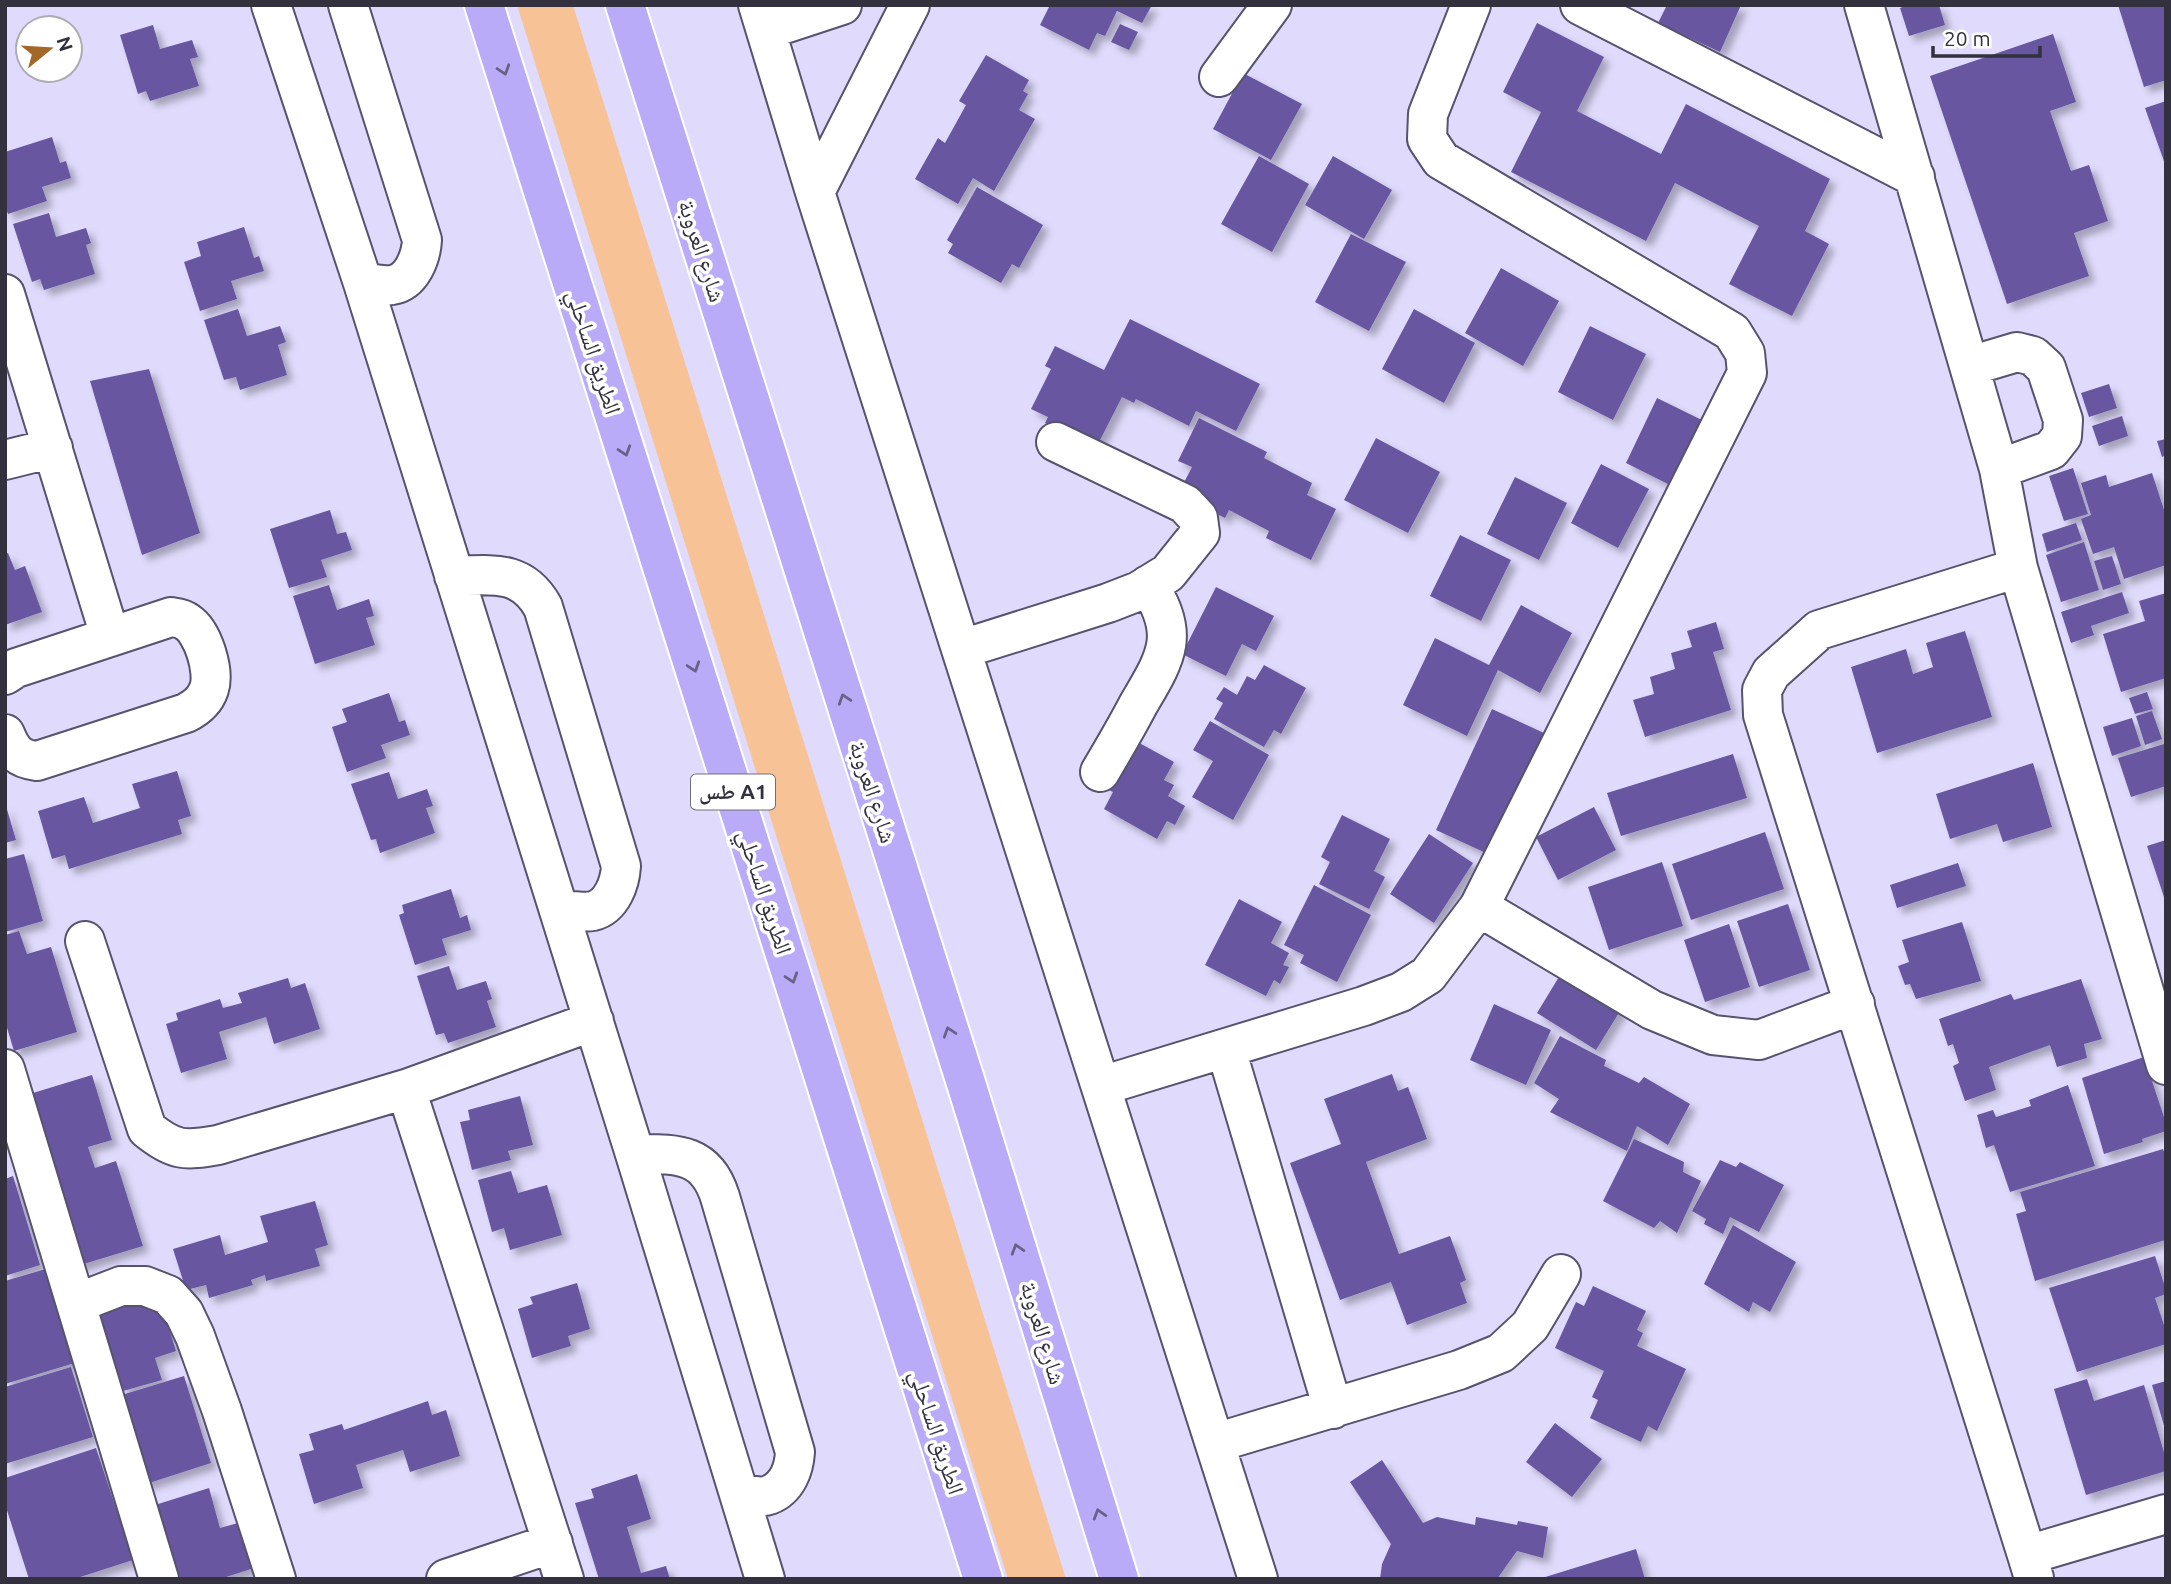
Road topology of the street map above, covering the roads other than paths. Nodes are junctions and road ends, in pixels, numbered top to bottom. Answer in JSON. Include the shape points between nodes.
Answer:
{"nodes":[{"id":1,"x":271,"y":5,"type":"edge"},
{"id":2,"x":348,"y":5,"type":"edge"},
{"id":3,"x":484,"y":5,"type":"edge"},
{"id":4,"x":625,"y":5,"type":"edge"},
{"id":5,"x":842,"y":5,"type":"edge"},
{"id":6,"x":910,"y":5,"type":"edge"},
{"id":7,"x":1272,"y":5,"type":"edge"},
{"id":8,"x":1580,"y":5,"type":"edge"},
{"id":9,"x":1864,"y":5,"type":"edge"},
{"id":10,"x":1467,"y":7,"type":"edge"},
{"id":11,"x":762,"y":18,"type":"edge"},
{"id":12,"x":1219,"y":76,"type":"dead end"},
{"id":13,"x":1915,"y":177,"type":"junction"},
{"id":14,"x":815,"y":192,"type":"junction"},
{"id":15,"x":363,"y":283,"type":"junction"},
{"id":16,"x":5,"y":293,"type":"edge"},
{"id":17,"x":1970,"y":366,"type":"junction"},
{"id":18,"x":1056,"y":442,"type":"dead end"},
{"id":19,"x":52,"y":448,"type":"junction"},
{"id":20,"x":5,"y":460,"type":"edge"},
{"id":21,"x":1999,"y":469,"type":"junction"},
{"id":22,"x":2018,"y":568,"type":"junction"},
{"id":23,"x":454,"y":576,"type":"junction"},
{"id":24,"x":1149,"y":584,"type":"junction"},
{"id":25,"x":110,"y":636,"type":"junction"},
{"id":26,"x":962,"y":649,"type":"junction"},
{"id":27,"x":5,"y":675,"type":"edge"},
{"id":28,"x":5,"y":734,"type":"edge"},
{"id":29,"x":1100,"y":772,"type":"dead end"},
{"id":30,"x":1479,"y":907,"type":"junction"},
{"id":31,"x":559,"y":909,"type":"junction"},
{"id":32,"x":85,"y":941,"type":"dead end"},
{"id":33,"x":1855,"y":1004,"type":"junction"},
{"id":34,"x":594,"y":1021,"type":"junction"},
{"id":35,"x":1226,"y":1049,"type":"junction"},
{"id":36,"x":2166,"y":1065,"type":"edge"},
{"id":37,"x":5,"y":1069,"type":"edge"},
{"id":38,"x":1101,"y":1086,"type":"junction"},
{"id":39,"x":406,"y":1089,"type":"junction"},
{"id":40,"x":635,"y":1153,"type":"junction"},
{"id":41,"x":1561,"y":1274,"type":"dead end"},
{"id":42,"x":77,"y":1303,"type":"junction"},
{"id":43,"x":1333,"y":1409,"type":"junction"},
{"id":44,"x":1215,"y":1443,"type":"junction"},
{"id":45,"x":740,"y":1494,"type":"junction"},
{"id":46,"x":2166,"y":1514,"type":"edge"},
{"id":47,"x":553,"y":1543,"type":"junction"},
{"id":48,"x":2031,"y":1567,"type":"edge"},
{"id":49,"x":159,"y":1579,"type":"edge"},
{"id":50,"x":276,"y":1579,"type":"edge"},
{"id":51,"x":446,"y":1579,"type":"edge"},
{"id":52,"x":564,"y":1579,"type":"edge"},
{"id":53,"x":765,"y":1579,"type":"edge"},
{"id":54,"x":983,"y":1579,"type":"edge"},
{"id":55,"x":1119,"y":1579,"type":"edge"},
{"id":56,"x":1258,"y":1579,"type":"edge"}],
"edges":[{"from":1,"to":15,"type":"street"},
{"from":2,"to":15,"type":"street","via":[[422,240],[418,261],[404,279],[394,285]]},
{"from":3,"to":54,"type":"highway","name":"الطريق الساحلي","number":"طس A1","one_way":true},
{"from":55,"to":4,"type":"highway","name":"شارع العروبة","one_way":true},
{"from":5,"to":11,"type":"street"},
{"from":6,"to":14,"type":"street"},
{"from":7,"to":12,"type":"street"},
{"from":8,"to":13,"type":"street"},
{"from":9,"to":13,"type":"street"},
{"from":10,"to":30,"type":"street","via":[[1428,114],[1427,139],[1441,160],[1732,332],[1745,353],[1746,373]]},
{"from":11,"to":14,"type":"street"},
{"from":13,"to":17,"type":"street"},
{"from":14,"to":26,"type":"street"},
{"from":15,"to":23,"type":"street"},
{"from":16,"to":19,"type":"street"},
{"from":17,"to":21,"type":"street"},
{"from":17,"to":21,"type":"street","via":[[2017,352],[2033,356],[2046,368],[2060,409],[2064,428],[2051,450]]},
{"from":18,"to":24,"type":"street","via":[[1185,504],[1198,518],[1200,533],[1168,572]]},
{"from":19,"to":20,"type":"street"},
{"from":19,"to":25,"type":"street"},
{"from":21,"to":22,"type":"street"},
{"from":22,"to":33,"type":"street","via":[[1819,631],[1771,673],[1762,690],[1763,715]]},
{"from":22,"to":36,"type":"street"},
{"from":23,"to":31,"type":"street"},
{"from":23,"to":31,"type":"street","via":[[518,580],[543,607],[621,866],[617,887],[603,905],[593,911]]},
{"from":24,"to":26,"type":"street","via":[[1108,603]]},
{"from":24,"to":29,"type":"street","via":[[1165,619],[1164,660]]},
{"from":25,"to":27,"type":"street"},
{"from":25,"to":28,"type":"street","via":[[162,618],[189,622],[200,637],[210,669],[204,699],[186,713],[37,761],[18,756]]},
{"from":26,"to":38,"type":"street"},
{"from":30,"to":33,"type":"street","via":[[1652,1010],[1713,1034],[1759,1040]]},
{"from":30,"to":35,"type":"street","via":[[1428,975],[1401,992]]},
{"from":31,"to":34,"type":"street"},
{"from":32,"to":39,"type":"street","via":[[137,1104],[147,1129],[166,1145],[192,1150],[218,1145]]},
{"from":33,"to":48,"type":"street"},
{"from":34,"to":39,"type":"street"},
{"from":34,"to":40,"type":"street"},
{"from":35,"to":38,"type":"street"},
{"from":35,"to":43,"type":"street"},
{"from":37,"to":42,"type":"street"},
{"from":38,"to":44,"type":"street"},
{"from":39,"to":47,"type":"street"},
{"from":40,"to":45,"type":"street"},
{"from":40,"to":45,"type":"street","via":[[691,1159],[710,1175],[720,1197],[795,1451],[791,1473],[777,1490],[767,1496]]},
{"from":41,"to":43,"type":"street","via":[[1531,1326],[1501,1353]]},
{"from":42,"to":49,"type":"street"},
{"from":42,"to":50,"type":"street","via":[[121,1286],[145,1286],[168,1295],[184,1313],[222,1411]]},
{"from":43,"to":44,"type":"street"},
{"from":44,"to":56,"type":"street"},
{"from":45,"to":53,"type":"street"},
{"from":46,"to":48,"type":"street"},
{"from":47,"to":51,"type":"street"},
{"from":47,"to":52,"type":"street"}]}
